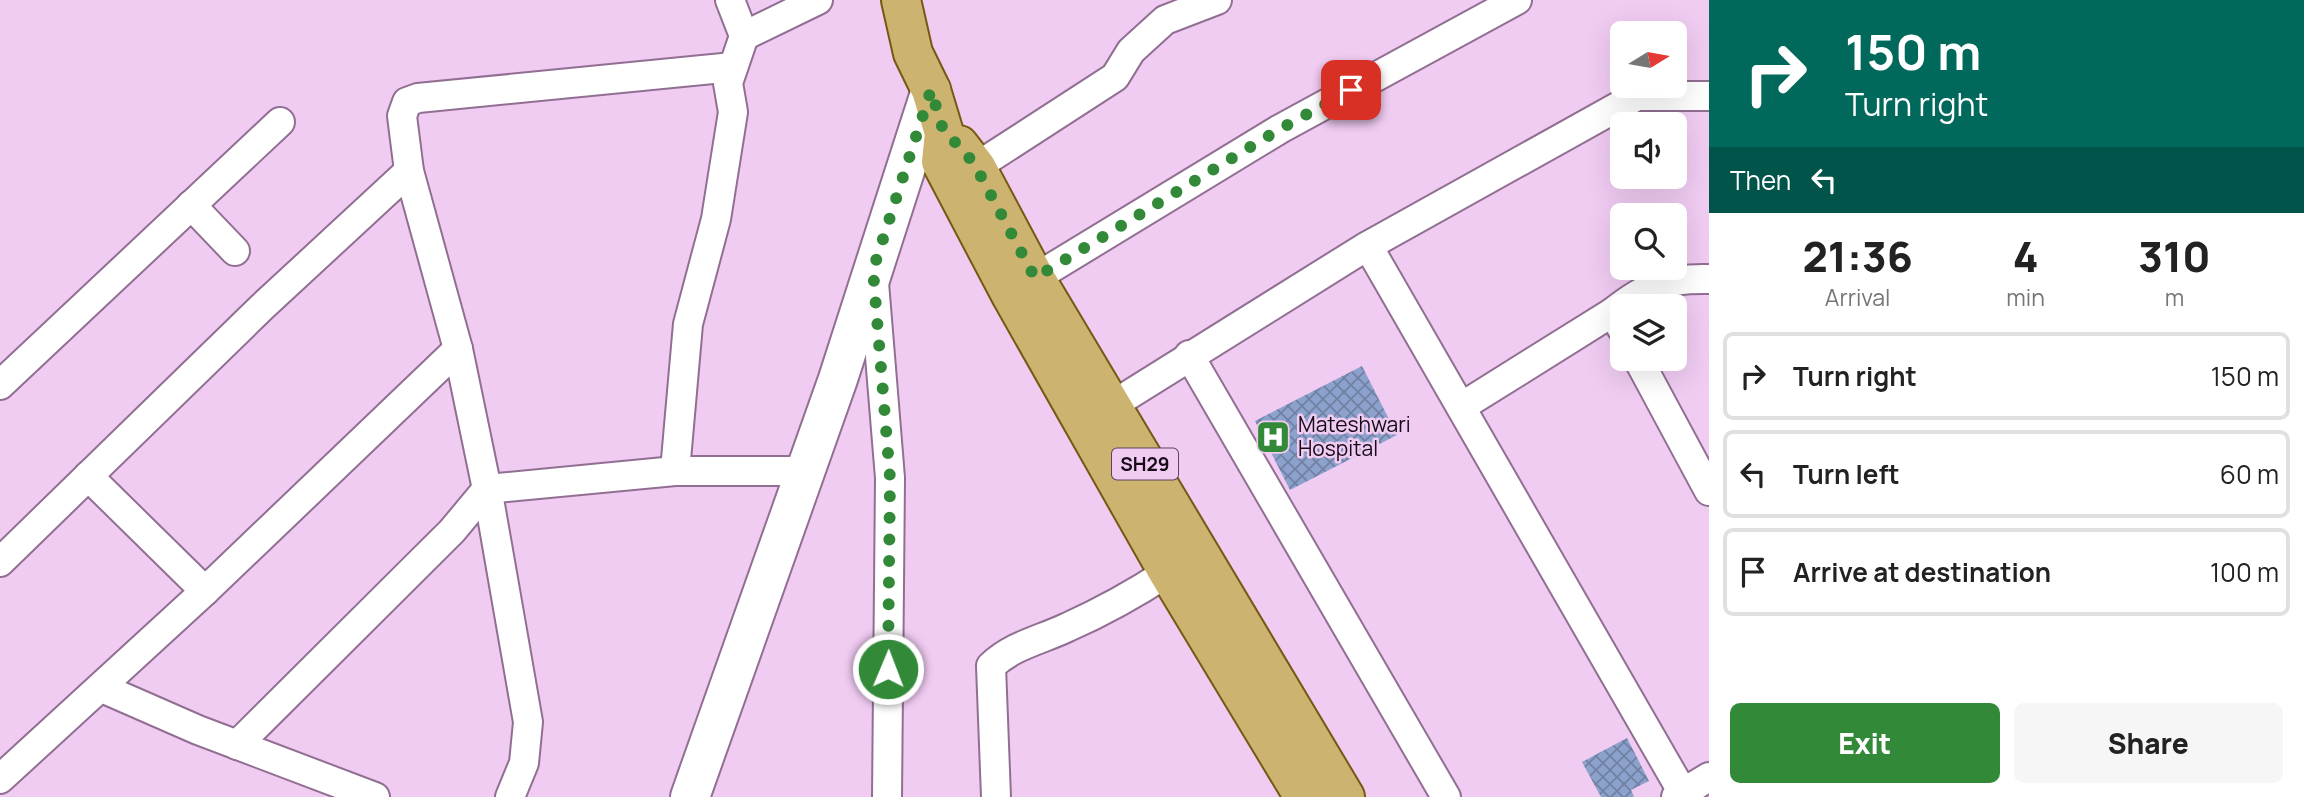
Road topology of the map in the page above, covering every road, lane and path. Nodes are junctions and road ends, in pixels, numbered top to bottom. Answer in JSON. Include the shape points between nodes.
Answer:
{"nodes":[{"id":1,"x":730,"y":0,"type":"edge"},
{"id":2,"x":818,"y":0,"type":"edge"},
{"id":3,"x":901,"y":0,"type":"edge"},
{"id":4,"x":1217,"y":0,"type":"edge"},
{"id":5,"x":1517,"y":0,"type":"edge"},
{"id":6,"x":744,"y":36,"type":"junction"},
{"id":7,"x":733,"y":67,"type":"junction"},
{"id":8,"x":931,"y":90,"type":"junction"},
{"id":9,"x":1709,"y":96,"type":"edge"},
{"id":10,"x":280,"y":122,"type":"dead end"},
{"id":11,"x":944,"y":133,"type":"junction"},
{"id":12,"x":976,"y":167,"type":"junction"},
{"id":13,"x":410,"y":171,"type":"junction"},
{"id":14,"x":191,"y":205,"type":"junction"},
{"id":15,"x":1368,"y":246,"type":"junction"},
{"id":16,"x":235,"y":251,"type":"dead end"},
{"id":17,"x":873,"y":270,"type":"junction"},
{"id":18,"x":1035,"y":278,"type":"junction"},
{"id":19,"x":1709,"y":279,"type":"edge"},
{"id":20,"x":1636,"y":294,"type":"edge"},
{"id":21,"x":1610,"y":324,"type":"edge"},
{"id":22,"x":457,"y":349,"type":"junction"},
{"id":23,"x":1189,"y":355,"type":"junction"},
{"id":24,"x":1644,"y":371,"type":"edge"},
{"id":25,"x":0,"y":385,"type":"edge"},
{"id":26,"x":1461,"y":407,"type":"junction"},
{"id":27,"x":1097,"y":414,"type":"junction"},
{"id":28,"x":675,"y":471,"type":"junction"},
{"id":29,"x":805,"y":471,"type":"junction"},
{"id":30,"x":88,"y":477,"type":"junction"},
{"id":31,"x":487,"y":489,"type":"junction"},
{"id":32,"x":1709,"y":491,"type":"edge"},
{"id":33,"x":0,"y":562,"type":"edge"},
{"id":34,"x":1168,"y":572,"type":"junction"},
{"id":35,"x":205,"y":591,"type":"junction"},
{"id":36,"x":102,"y":688,"type":"junction"},
{"id":37,"x":237,"y":745,"type":"junction"},
{"id":38,"x":1709,"y":777,"type":"edge"},
{"id":39,"x":0,"y":779,"type":"edge"},
{"id":40,"x":1680,"y":795,"type":"edge"},
{"id":41,"x":375,"y":797,"type":"edge"},
{"id":42,"x":510,"y":797,"type":"edge"},
{"id":43,"x":690,"y":797,"type":"edge"},
{"id":44,"x":887,"y":797,"type":"edge"},
{"id":45,"x":996,"y":797,"type":"edge"},
{"id":46,"x":1304,"y":797,"type":"edge"},
{"id":47,"x":1345,"y":797,"type":"edge"},
{"id":48,"x":1446,"y":797,"type":"edge"}],
"edges":[{"from":1,"to":6,"type":"street"},
{"from":2,"to":6,"type":"street"},
{"from":3,"to":8,"type":"main road","number":"SH29","via":[[913,52]]},
{"from":4,"to":12,"type":"street","via":[[1165,20],[1130,51],[1115,77]]},
{"from":5,"to":18,"type":"street","via":[[1280,129]]},
{"from":6,"to":7,"type":"street"},
{"from":7,"to":13,"type":"street","via":[[418,98],[408,102],[402,116]]},
{"from":7,"to":28,"type":"street","via":[[728,83],[733,112],[716,219],[688,324]]},
{"from":8,"to":11,"type":"main road","number":"SH29"},
{"from":8,"to":17,"type":"street"},
{"from":9,"to":15,"type":"street","via":[[1637,96]]},
{"from":10,"to":14,"type":"street"},
{"from":11,"to":12,"type":"main road","number":"SH29"},
{"from":11,"to":27,"type":"main road","via":[[941,162],[1011,295]]},
{"from":12,"to":18,"type":"main road","number":"SH29"},
{"from":13,"to":22,"type":"street"},
{"from":13,"to":30,"type":"street","via":[[370,204]]},
{"from":14,"to":16,"type":"street"},
{"from":14,"to":25,"type":"street"},
{"from":15,"to":23,"type":"street"},
{"from":15,"to":26,"type":"street"},
{"from":17,"to":29,"type":"street"},
{"from":17,"to":44,"type":"street","via":[[890,478]]},
{"from":18,"to":27,"type":"main road","number":"SH29"},
{"from":19,"to":20,"type":"street","via":[[1676,278]]},
{"from":21,"to":26,"type":"street"},
{"from":22,"to":31,"type":"street"},
{"from":22,"to":35,"type":"street"},
{"from":23,"to":27,"type":"street"},
{"from":23,"to":48,"type":"street"},
{"from":24,"to":32,"type":"street"},
{"from":26,"to":40,"type":"street"},
{"from":27,"to":34,"type":"main road"},
{"from":27,"to":47,"type":"main road","number":"SH29"},
{"from":28,"to":29,"type":"street"},
{"from":28,"to":31,"type":"street"},
{"from":29,"to":43,"type":"street"},
{"from":30,"to":33,"type":"street"},
{"from":30,"to":35,"type":"street"},
{"from":31,"to":37,"type":"street","via":[[452,531]]},
{"from":31,"to":42,"type":"street","via":[[528,722],[524,763]]},
{"from":34,"to":45,"type":"street","via":[[1120,604],[1026,643],[991,666]]},
{"from":34,"to":46,"type":"main road"},
{"from":35,"to":36,"type":"street"},
{"from":36,"to":37,"type":"street"},
{"from":36,"to":39,"type":"street"},
{"from":37,"to":41,"type":"street"},
{"from":38,"to":40,"type":"street"}]}
